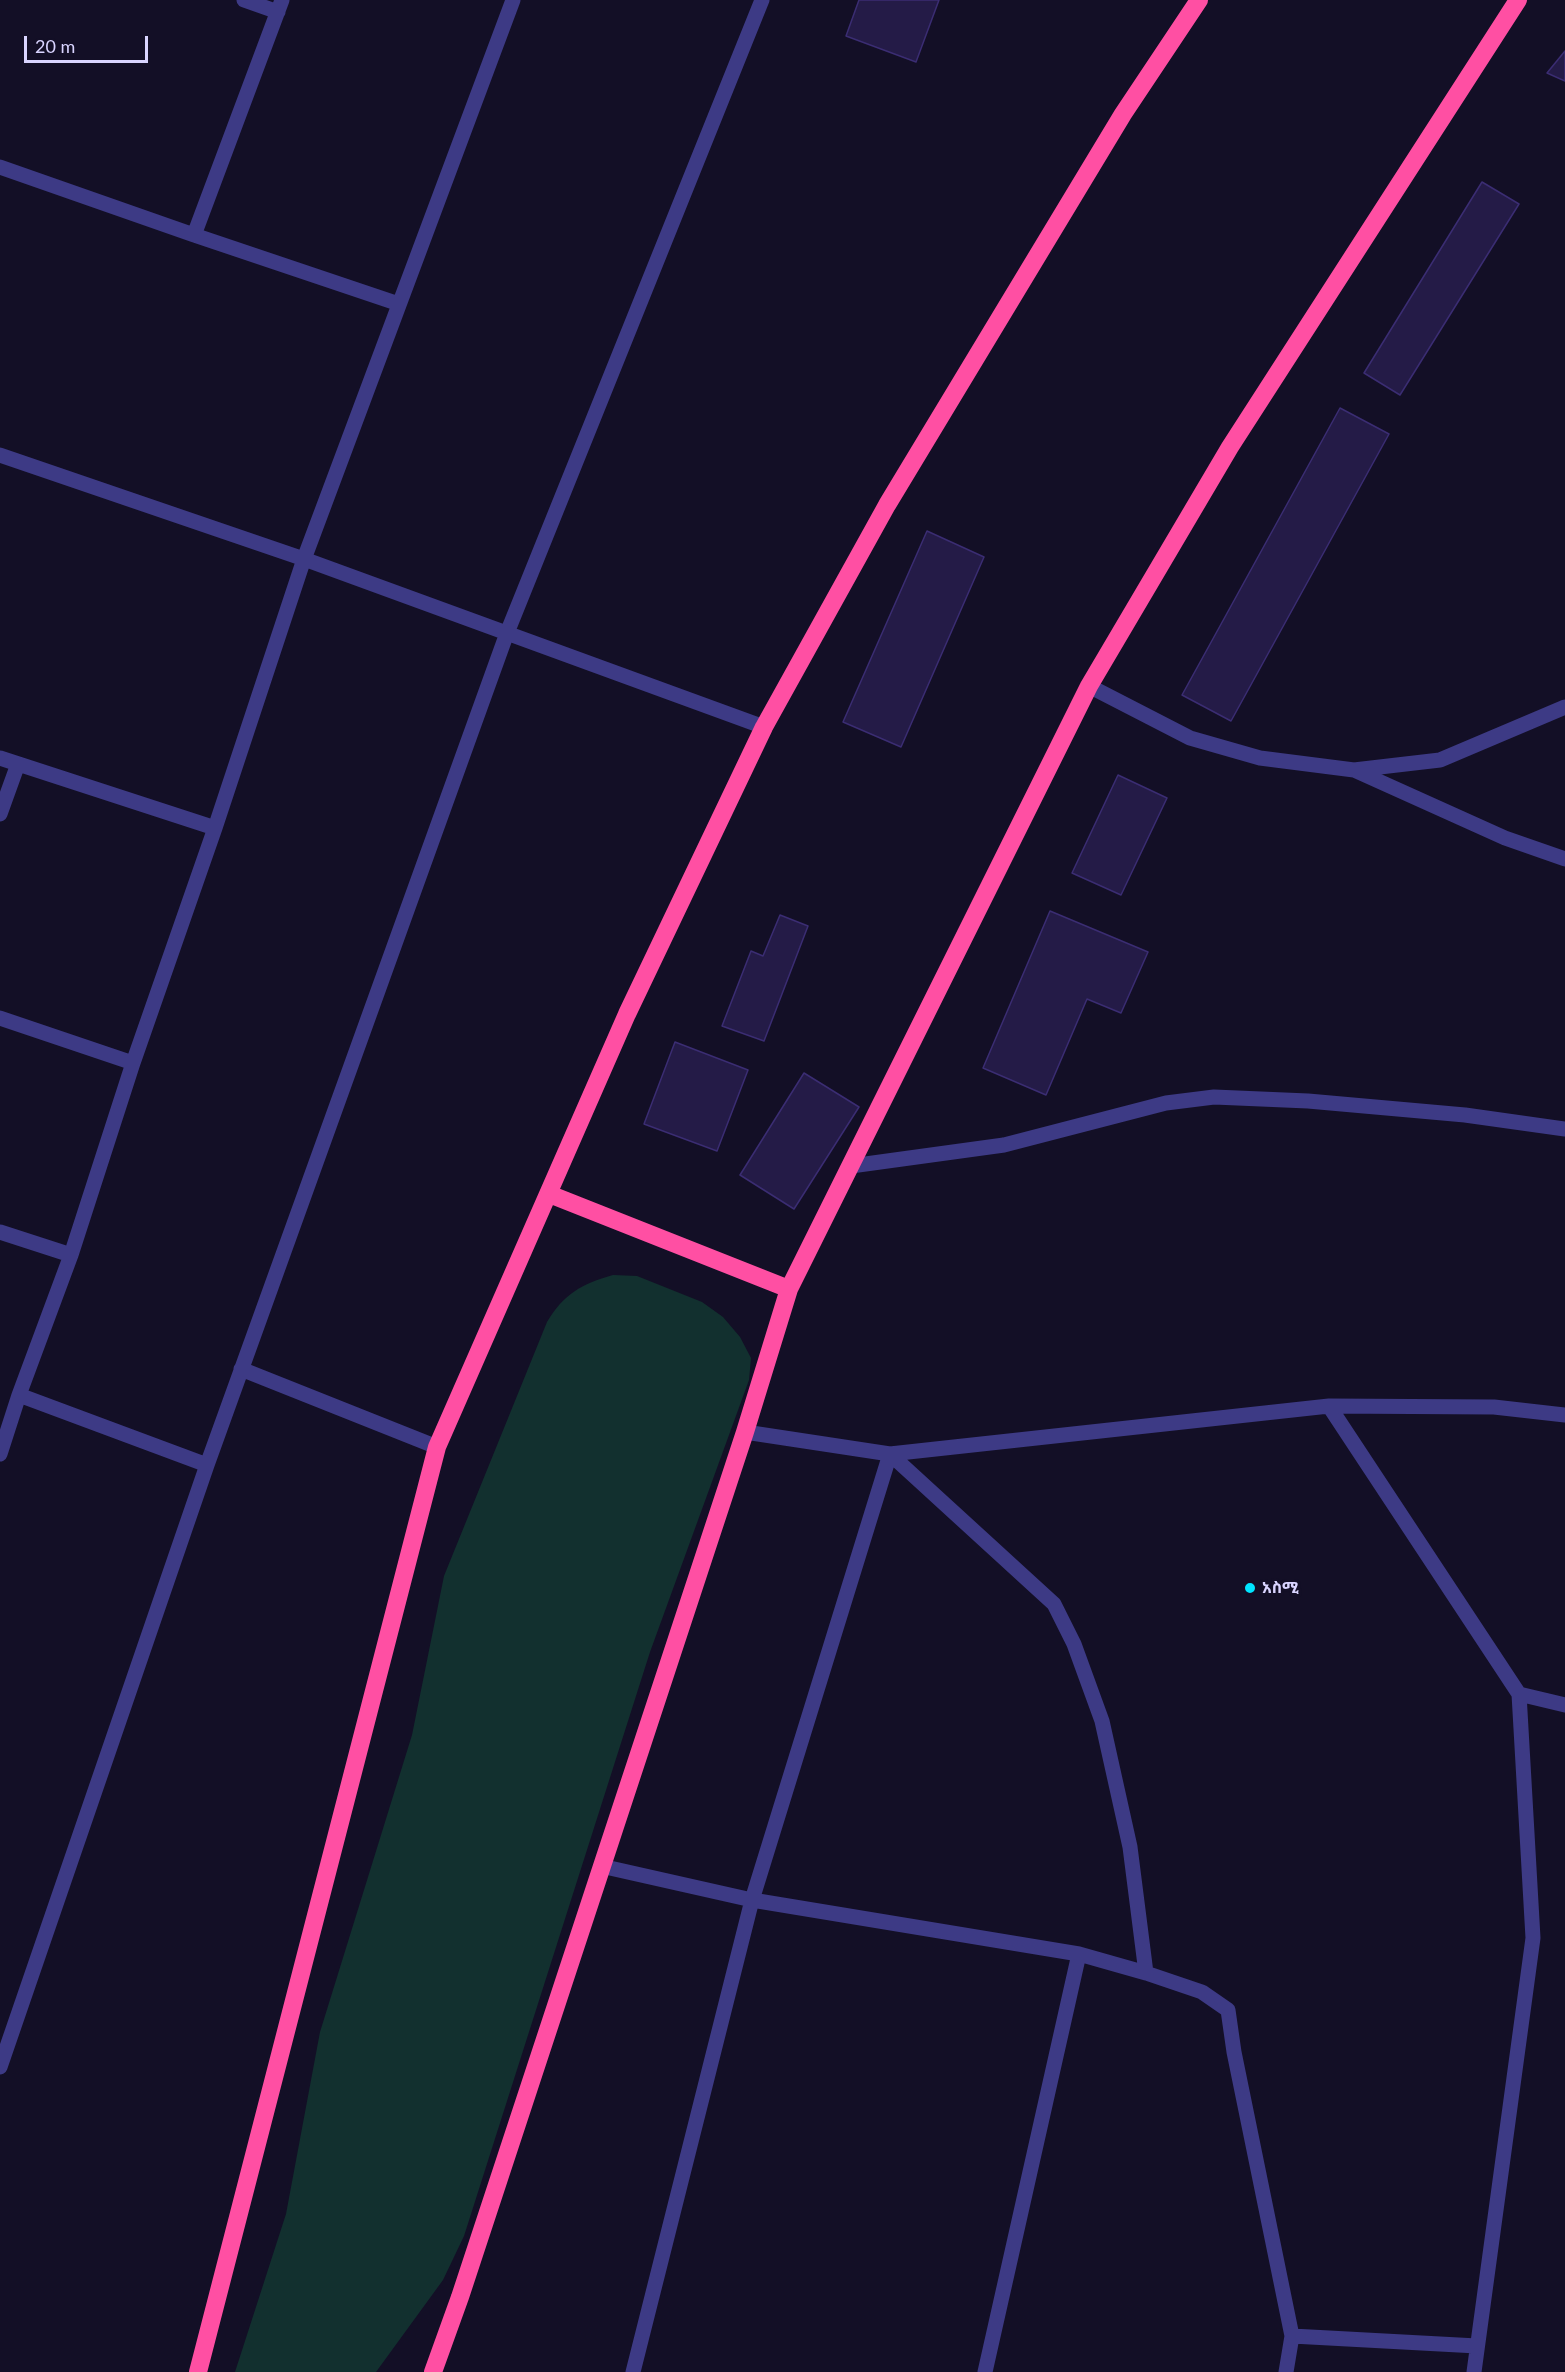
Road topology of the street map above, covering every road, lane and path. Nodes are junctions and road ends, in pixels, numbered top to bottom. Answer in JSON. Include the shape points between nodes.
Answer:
{"nodes":[{"id":1,"x":244,"y":0,"type":"edge"},
{"id":2,"x":513,"y":0,"type":"edge"},
{"id":3,"x":762,"y":0,"type":"edge"},
{"id":4,"x":1199,"y":0,"type":"edge"},
{"id":5,"x":1518,"y":0,"type":"edge"},
{"id":6,"x":280,"y":6,"type":"edge"},
{"id":7,"x":0,"y":167,"type":"edge"},
{"id":8,"x":194,"y":235,"type":"junction"},
{"id":9,"x":399,"y":304,"type":"junction"},
{"id":10,"x":0,"y":455,"type":"edge"},
{"id":11,"x":304,"y":559,"type":"junction"},
{"id":12,"x":507,"y":633,"type":"junction"},
{"id":13,"x":1089,"y":686,"type":"junction"},
{"id":14,"x":1565,"y":707,"type":"edge"},
{"id":15,"x":764,"y":728,"type":"junction"},
{"id":16,"x":0,"y":758,"type":"edge"},
{"id":17,"x":18,"y":764,"type":"junction"},
{"id":18,"x":1354,"y":770,"type":"junction"},
{"id":19,"x":0,"y":814,"type":"edge"},
{"id":20,"x":215,"y":828,"type":"junction"},
{"id":21,"x":1565,"y":859,"type":"edge"},
{"id":22,"x":0,"y":1018,"type":"edge"},
{"id":23,"x":133,"y":1063,"type":"junction"},
{"id":24,"x":1565,"y":1129,"type":"edge"},
{"id":25,"x":851,"y":1166,"type":"junction"},
{"id":26,"x":549,"y":1194,"type":"junction"},
{"id":27,"x":0,"y":1232,"type":"edge"},
{"id":28,"x":71,"y":1255,"type":"junction"},
{"id":29,"x":789,"y":1289,"type":"junction"},
{"id":30,"x":242,"y":1369,"type":"junction"},
{"id":31,"x":19,"y":1395,"type":"junction"},
{"id":32,"x":1329,"y":1406,"type":"junction"},
{"id":33,"x":1565,"y":1415,"type":"edge"},
{"id":34,"x":745,"y":1432,"type":"junction"},
{"id":35,"x":437,"y":1447,"type":"junction"},
{"id":36,"x":0,"y":1454,"type":"edge"},
{"id":37,"x":890,"y":1454,"type":"junction"},
{"id":38,"x":207,"y":1465,"type":"junction"},
{"id":39,"x":1519,"y":1694,"type":"junction"},
{"id":40,"x":1565,"y":1705,"type":"edge"},
{"id":41,"x":601,"y":1866,"type":"junction"},
{"id":42,"x":752,"y":1900,"type":"junction"},
{"id":43,"x":1079,"y":1954,"type":"junction"},
{"id":44,"x":1146,"y":1973,"type":"junction"},
{"id":45,"x":0,"y":2067,"type":"edge"},
{"id":46,"x":1292,"y":2336,"type":"junction"},
{"id":47,"x":1477,"y":2346,"type":"junction"},
{"id":48,"x":198,"y":2372,"type":"edge"},
{"id":49,"x":433,"y":2372,"type":"edge"},
{"id":50,"x":633,"y":2372,"type":"edge"},
{"id":51,"x":985,"y":2372,"type":"edge"},
{"id":52,"x":1286,"y":2372,"type":"edge"},
{"id":53,"x":1474,"y":2372,"type":"edge"}],
"edges":[{"from":1,"to":6,"type":"street"},
{"from":2,"to":9,"type":"street"},
{"from":3,"to":12,"type":"street"},
{"from":4,"to":15,"type":"highway","via":[[1123,114],[887,505]]},
{"from":5,"to":13,"type":"highway","via":[[1230,447]]},
{"from":6,"to":8,"type":"street"},
{"from":7,"to":8,"type":"street"},
{"from":8,"to":9,"type":"street"},
{"from":9,"to":11,"type":"street"},
{"from":10,"to":11,"type":"street"},
{"from":11,"to":12,"type":"street"},
{"from":11,"to":20,"type":"street"},
{"from":12,"to":15,"type":"street"},
{"from":12,"to":30,"type":"street"},
{"from":13,"to":18,"type":"street","via":[[1190,738],[1260,758]]},
{"from":13,"to":25,"type":"highway"},
{"from":14,"to":18,"type":"street","via":[[1440,760]]},
{"from":15,"to":26,"type":"highway","via":[[627,1014]]},
{"from":16,"to":17,"type":"street"},
{"from":17,"to":19,"type":"street"},
{"from":17,"to":20,"type":"street"},
{"from":18,"to":21,"type":"street","via":[[1505,838]]},
{"from":20,"to":23,"type":"street"},
{"from":22,"to":23,"type":"street"},
{"from":23,"to":28,"type":"street"},
{"from":24,"to":25,"type":"street","via":[[1465,1115],[1214,1097],[1166,1103],[1004,1145]]},
{"from":25,"to":29,"type":"highway"},
{"from":26,"to":29,"type":"highway"},
{"from":26,"to":35,"type":"highway"},
{"from":27,"to":28,"type":"street"},
{"from":28,"to":31,"type":"street"},
{"from":29,"to":34,"type":"highway"},
{"from":30,"to":35,"type":"street"},
{"from":30,"to":38,"type":"street"},
{"from":31,"to":36,"type":"street"},
{"from":31,"to":38,"type":"street"},
{"from":32,"to":33,"type":"street","via":[[1494,1407]]},
{"from":32,"to":37,"type":"street"},
{"from":32,"to":39,"type":"street"},
{"from":34,"to":37,"type":"street"},
{"from":34,"to":41,"type":"highway"},
{"from":35,"to":48,"type":"highway"},
{"from":37,"to":42,"type":"street"},
{"from":37,"to":44,"type":"street","via":[[1054,1604],[1074,1644],[1102,1721],[1130,1847]]},
{"from":38,"to":45,"type":"street"},
{"from":39,"to":40,"type":"street"},
{"from":39,"to":47,"type":"street","via":[[1533,1938]]},
{"from":41,"to":42,"type":"street"},
{"from":41,"to":49,"type":"highway"},
{"from":42,"to":43,"type":"street"},
{"from":42,"to":50,"type":"street"},
{"from":43,"to":44,"type":"street"},
{"from":43,"to":51,"type":"street"},
{"from":44,"to":46,"type":"street","via":[[1202,1992],[1228,2010]]},
{"from":46,"to":47,"type":"street"},
{"from":46,"to":52,"type":"street"},
{"from":47,"to":53,"type":"street"}]}
